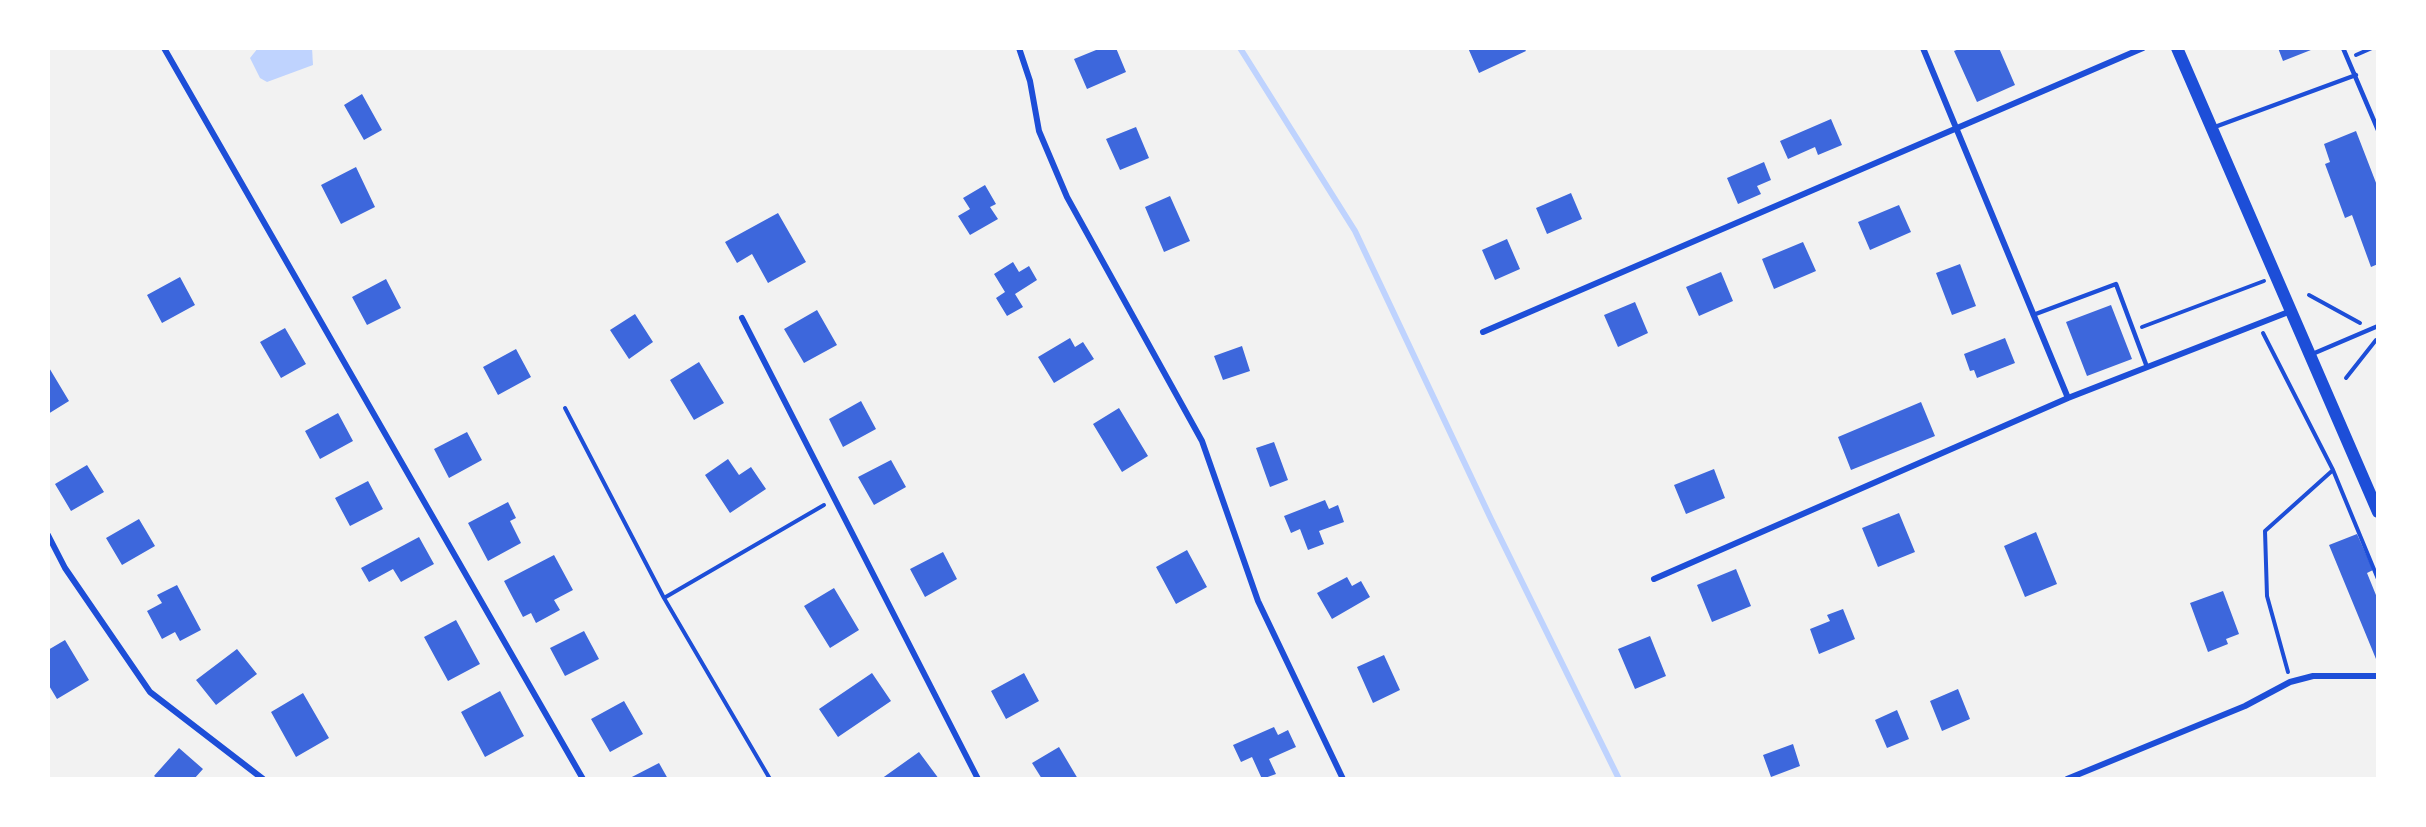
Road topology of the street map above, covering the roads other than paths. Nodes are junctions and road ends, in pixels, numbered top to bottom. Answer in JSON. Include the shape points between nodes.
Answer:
{"nodes":[{"id":1,"x":164,"y":48,"type":"edge"},
{"id":2,"x":1019,"y":48,"type":"edge"},
{"id":3,"x":1923,"y":48,"type":"edge"},
{"id":4,"x":2143,"y":48,"type":"edge"},
{"id":5,"x":2177,"y":48,"type":"edge"},
{"id":6,"x":2343,"y":48,"type":"edge"},
{"id":7,"x":2356,"y":75,"type":"junction"},
{"id":8,"x":1956,"y":127,"type":"junction"},
{"id":9,"x":2210,"y":129,"type":"junction"},
{"id":10,"x":2378,"y":130,"type":"edge"},
{"id":11,"x":2291,"y":311,"type":"junction"},
{"id":12,"x":2033,"y":315,"type":"junction"},
{"id":13,"x":742,"y":318,"type":"dead end"},
{"id":14,"x":2378,"y":326,"type":"edge"},
{"id":15,"x":1483,"y":332,"type":"dead end"},
{"id":16,"x":2310,"y":355,"type":"junction"},
{"id":17,"x":2147,"y":367,"type":"junction"},
{"id":18,"x":2068,"y":398,"type":"junction"},
{"id":19,"x":2378,"y":512,"type":"edge"},
{"id":20,"x":48,"y":535,"type":"edge"},
{"id":21,"x":1654,"y":579,"type":"dead end"},
{"id":22,"x":2378,"y":676,"type":"edge"},
{"id":23,"x":262,"y":779,"type":"edge"},
{"id":24,"x":583,"y":779,"type":"edge"},
{"id":25,"x":978,"y":779,"type":"edge"},
{"id":26,"x":1343,"y":779,"type":"edge"},
{"id":27,"x":2067,"y":779,"type":"edge"}],
"edges":[{"from":1,"to":24,"type":"street"},
{"from":2,"to":26,"type":"street","via":[[1039,131],[1067,197],[1202,441],[1258,601]]},
{"from":3,"to":8,"type":"street"},
{"from":4,"to":8,"type":"street"},
{"from":5,"to":9,"type":"main road"},
{"from":6,"to":7,"type":"lane"},
{"from":7,"to":9,"type":"lane"},
{"from":7,"to":10,"type":"lane"},
{"from":8,"to":12,"type":"street"},
{"from":8,"to":15,"type":"street"},
{"from":9,"to":11,"type":"main road"},
{"from":11,"to":16,"type":"main road"},
{"from":11,"to":17,"type":"street"},
{"from":12,"to":17,"type":"lane","via":[[2116,284]]},
{"from":12,"to":18,"type":"street"},
{"from":13,"to":25,"type":"street"},
{"from":14,"to":16,"type":"lane"},
{"from":16,"to":19,"type":"main road"},
{"from":17,"to":18,"type":"street"},
{"from":18,"to":21,"type":"street"},
{"from":20,"to":23,"type":"street","via":[[65,568],[150,692]]},
{"from":22,"to":27,"type":"street","via":[[2313,676],[2290,682],[2245,706]]}]}
